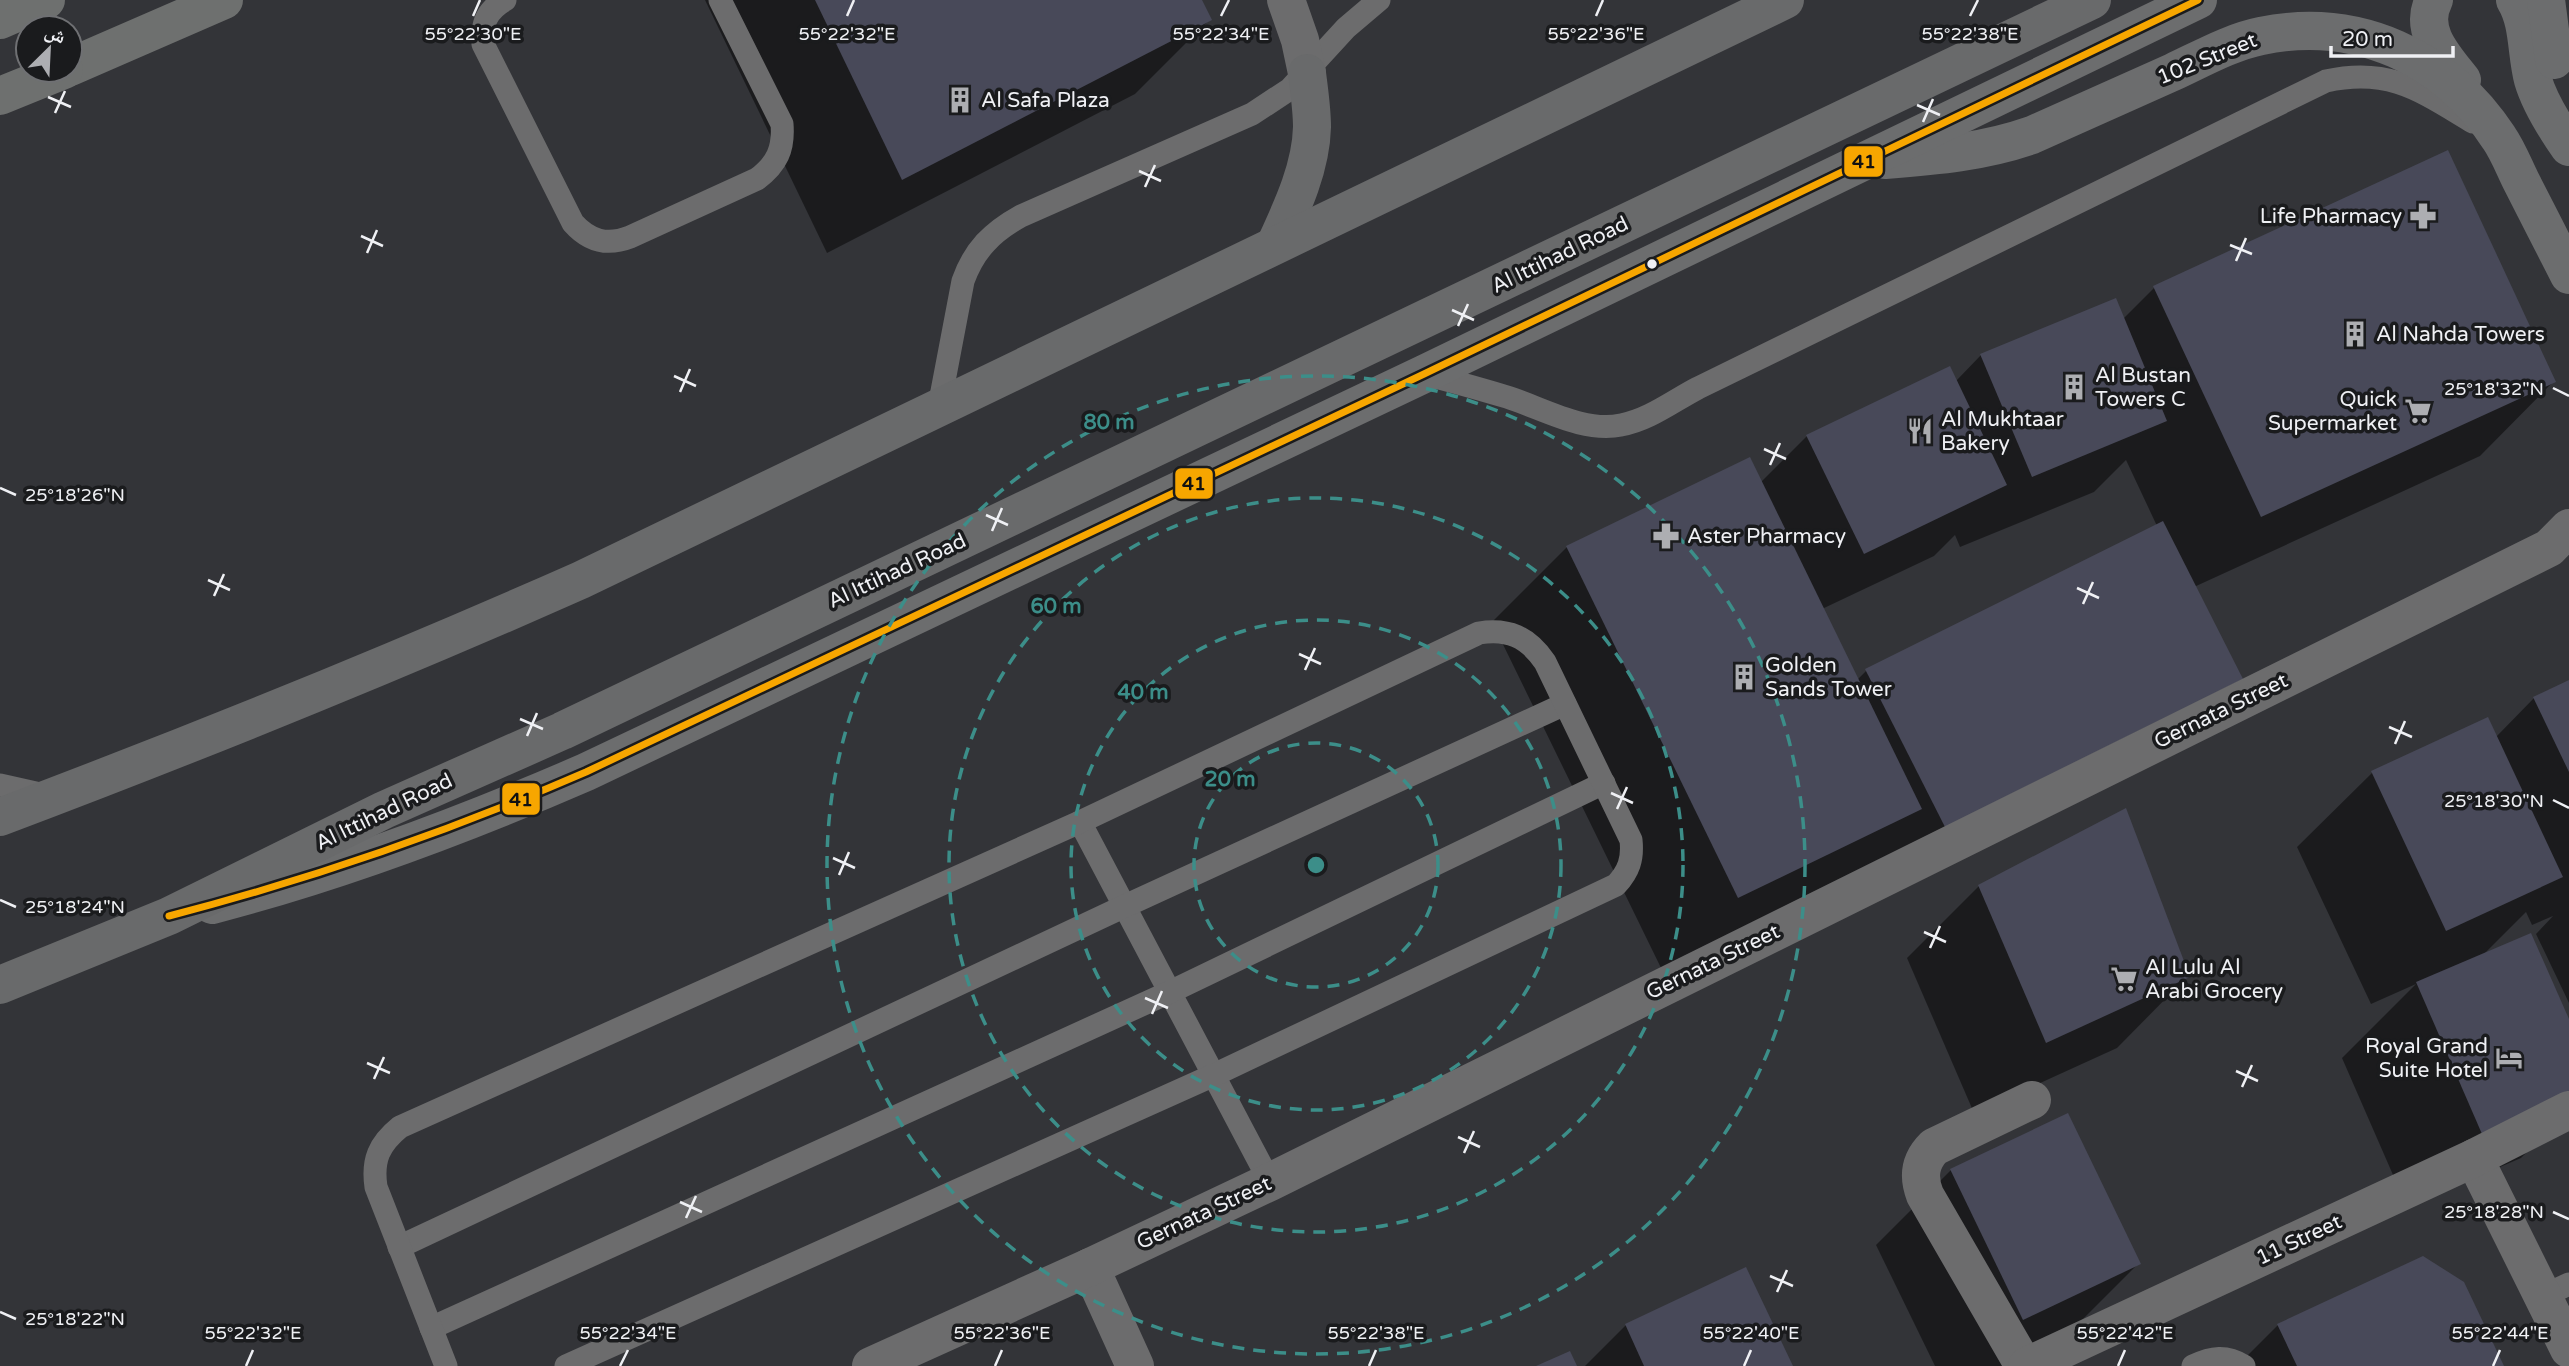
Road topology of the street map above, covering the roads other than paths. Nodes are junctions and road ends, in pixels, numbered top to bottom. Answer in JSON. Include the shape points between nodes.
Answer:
{"nodes":[{"id":1,"x":46,"y":0,"type":"edge"},
{"id":2,"x":224,"y":0,"type":"edge"},
{"id":3,"x":505,"y":0,"type":"edge"},
{"id":4,"x":720,"y":0,"type":"edge"},
{"id":5,"x":1286,"y":0,"type":"edge"},
{"id":6,"x":1379,"y":0,"type":"edge"},
{"id":7,"x":1785,"y":0,"type":"edge"},
{"id":8,"x":2092,"y":0,"type":"edge"},
{"id":9,"x":2198,"y":0,"type":"edge"},
{"id":10,"x":2434,"y":0,"type":"edge"},
{"id":11,"x":2515,"y":0,"type":"edge"},
{"id":12,"x":2546,"y":0,"type":"edge"},
{"id":13,"x":0,"y":20,"type":"edge"},
{"id":14,"x":84,"y":62,"type":"edge"},
{"id":15,"x":1307,"y":73,"type":"junction"},
{"id":16,"x":30,"y":84,"type":"edge"},
{"id":17,"x":0,"y":96,"type":"edge"},
{"id":18,"x":2569,"y":101,"type":"edge"},
{"id":19,"x":2499,"y":138,"type":"junction"},
{"id":20,"x":2569,"y":147,"type":"edge"},
{"id":21,"x":1862,"y":162,"type":"junction"},
{"id":22,"x":1275,"y":245,"type":"junction"},
{"id":23,"x":2569,"y":275,"type":"edge"},
{"id":24,"x":1424,"y":374,"type":"junction"},
{"id":25,"x":939,"y":407,"type":"junction"},
{"id":26,"x":2562,"y":542,"type":"edge"},
{"id":27,"x":1565,"y":704,"type":"junction"},
{"id":28,"x":1604,"y":783,"type":"junction"},
{"id":29,"x":0,"y":785,"type":"edge"},
{"id":30,"x":52,"y":797,"type":"junction"},
{"id":31,"x":0,"y":817,"type":"edge"},
{"id":32,"x":1080,"y":822,"type":"junction"},
{"id":33,"x":1125,"y":906,"type":"junction"},
{"id":34,"x":169,"y":916,"type":"junction"},
{"id":35,"x":0,"y":985,"type":"edge"},
{"id":36,"x":1170,"y":992,"type":"junction"},
{"id":37,"x":1214,"y":1075,"type":"junction"},
{"id":38,"x":2032,"y":1100,"type":"dead end"},
{"id":39,"x":2569,"y":1110,"type":"edge"},
{"id":40,"x":2474,"y":1158,"type":"junction"},
{"id":41,"x":1270,"y":1182,"type":"junction"},
{"id":42,"x":399,"y":1247,"type":"junction"},
{"id":43,"x":1090,"y":1267,"type":"junction"},
{"id":44,"x":2556,"y":1290,"type":"edge"},
{"id":45,"x":430,"y":1328,"type":"junction"},
{"id":46,"x":2569,"y":1349,"type":"edge"},
{"id":47,"x":2034,"y":1364,"type":"edge"},
{"id":48,"x":446,"y":1366,"type":"edge"},
{"id":49,"x":566,"y":1366,"type":"edge"},
{"id":50,"x":872,"y":1366,"type":"edge"},
{"id":51,"x":1135,"y":1366,"type":"edge"},
{"id":52,"x":2193,"y":1366,"type":"edge"},
{"id":53,"x":2244,"y":1366,"type":"edge"}],
"edges":[{"from":1,"to":13,"type":"main road"},
{"from":2,"to":14,"type":"main road"},
{"from":3,"to":4,"type":"lane","via":[[485,20],[483,44],[573,223],[582,233],[605,243],[629,237],[757,179],[779,156],[782,124]]},
{"from":5,"to":15,"type":"street"},
{"from":6,"to":15,"type":"lane","via":[[1346,28]]},
{"from":7,"to":22,"type":"highway"},
{"from":8,"to":34,"type":"highway","name":"Al Ittihad Road"},
{"from":9,"to":21,"type":"main road"},
{"from":10,"to":19,"type":"main road","via":[[2428,20],[2432,38],[2465,84],[2488,105]]},
{"from":11,"to":20,"type":"main road","via":[[2533,80]]},
{"from":12,"to":18,"type":"main road","via":[[2552,52]]},
{"from":15,"to":22,"type":"highway","via":[[1312,127],[1306,167]]},
{"from":15,"to":25,"type":"lane","via":[[1290,89],[1231,125],[1021,216],[991,236],[963,281]]},
{"from":16,"to":17,"type":"main road"},
{"from":19,"to":21,"type":"main road","name":"102 Street","via":[[2462,93],[2403,52],[2334,31],[2296,30],[2258,36],[2222,49],[2007,144]]},
{"from":19,"to":23,"type":"main road","name":"102 Street"},
{"from":19,"to":24,"type":"lane","via":[[2403,84],[2380,77],[2344,77],[2326,81],[1698,387],[1639,421],[1597,427]]},
{"from":21,"to":24,"type":"main road"},
{"from":22,"to":25,"type":"highway"},
{"from":24,"to":34,"type":"main road","via":[[505,808],[339,868]]},
{"from":25,"to":30,"type":"highway","via":[[719,515],[428,648]]},
{"from":26,"to":41,"type":"street","name":"Gernata Street"},
{"from":27,"to":28,"type":"lane"},
{"from":27,"to":32,"type":"lane","via":[[1545,662],[1524,638],[1494,630],[1479,633]]},
{"from":27,"to":33,"type":"lane"},
{"from":28,"to":36,"type":"lane"},
{"from":28,"to":37,"type":"lane","via":[[1631,840],[1630,864],[1616,885]]},
{"from":29,"to":30,"type":"lane"},
{"from":30,"to":31,"type":"highway"},
{"from":32,"to":33,"type":"lane"},
{"from":32,"to":42,"type":"lane","via":[[400,1127],[380,1147],[374,1173]]},
{"from":33,"to":36,"type":"lane"},
{"from":33,"to":42,"type":"lane"},
{"from":34,"to":35,"type":"highway","name":"Al Ittihad Road"},
{"from":36,"to":37,"type":"lane"},
{"from":36,"to":45,"type":"lane"},
{"from":37,"to":41,"type":"lane"},
{"from":37,"to":49,"type":"lane"},
{"from":38,"to":47,"type":"street","via":[[1934,1147],[1920,1174],[1925,1195]]},
{"from":39,"to":40,"type":"street","name":"11 Street"},
{"from":40,"to":44,"type":"street"},
{"from":40,"to":47,"type":"street","name":"11 Street"},
{"from":41,"to":43,"type":"street","name":"Gernata Street"},
{"from":42,"to":45,"type":"lane"},
{"from":43,"to":50,"type":"street","name":"Gernata Street"},
{"from":43,"to":51,"type":"street"},
{"from":44,"to":46,"type":"street"},
{"from":45,"to":48,"type":"lane"},
{"from":52,"to":53,"type":"lane","via":[[2224,1358]]}]}
